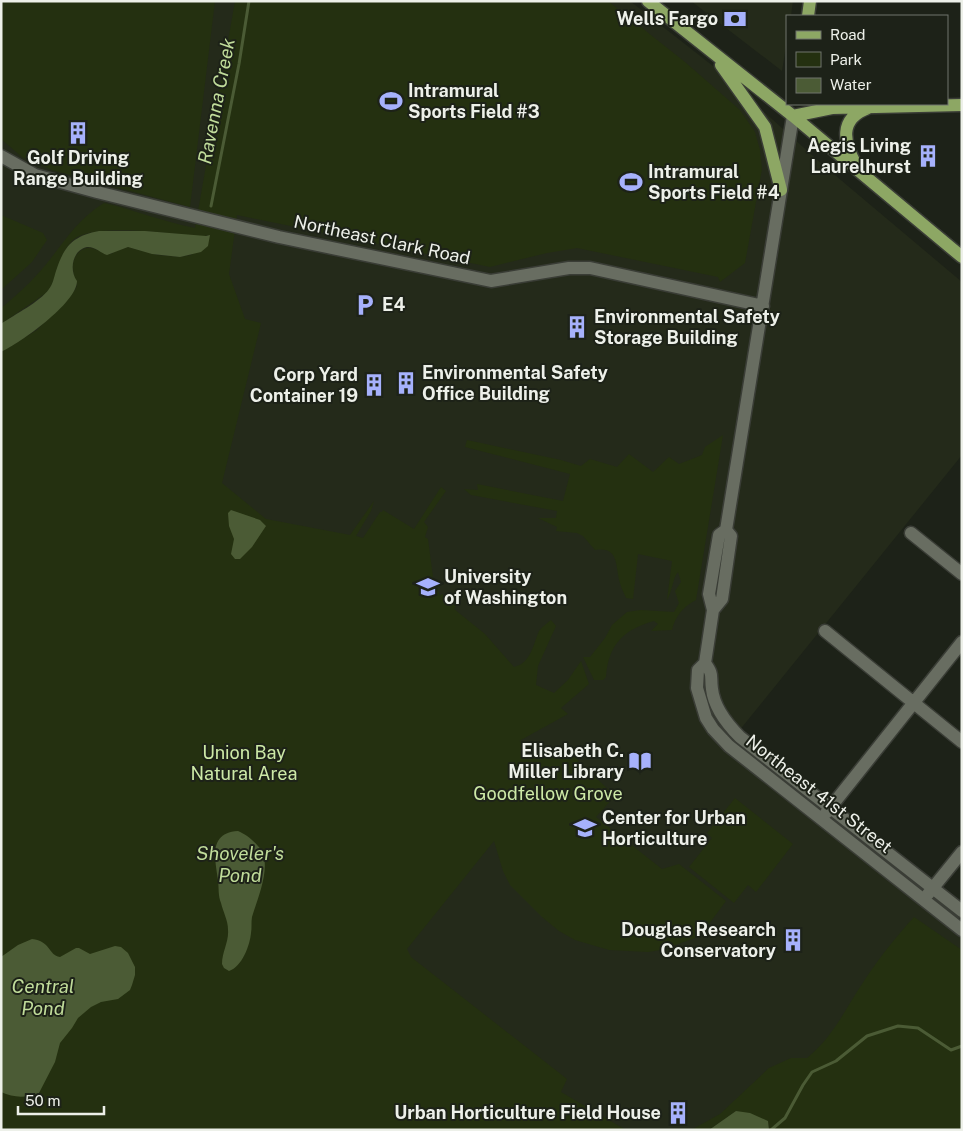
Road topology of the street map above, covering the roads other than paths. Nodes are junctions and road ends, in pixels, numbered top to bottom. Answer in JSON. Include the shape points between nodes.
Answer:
{"nodes":[{"id":1,"x":648,"y":1,"type":"edge"},
{"id":2,"x":810,"y":1,"type":"edge"},
{"id":3,"x":808,"y":15,"type":"edge"},
{"id":4,"x":713,"y":53,"type":"junction"},
{"id":5,"x":786,"y":104,"type":"edge"},
{"id":6,"x":962,"y":105,"type":"edge"},
{"id":7,"x":870,"y":107,"type":"junction"},
{"id":8,"x":794,"y":110,"type":"edge"},
{"id":9,"x":1,"y":156,"type":"edge"},
{"id":10,"x":860,"y":172,"type":"junction"},
{"id":11,"x":781,"y":190,"type":"junction"},
{"id":12,"x":962,"y":257,"type":"edge"},
{"id":13,"x":762,"y":306,"type":"junction"},
{"id":14,"x":911,"y":534,"type":"dead end"},
{"id":15,"x":962,"y":574,"type":"edge"},
{"id":16,"x":825,"y":631,"type":"dead end"},
{"id":17,"x":962,"y":642,"type":"edge"},
{"id":18,"x":704,"y":663,"type":"junction"},
{"id":19,"x":913,"y":703,"type":"junction"},
{"id":20,"x":962,"y":742,"type":"edge"},
{"id":21,"x":830,"y":808,"type":"junction"},
{"id":22,"x":821,"y":819,"type":"junction"},
{"id":23,"x":962,"y":852,"type":"edge"},
{"id":24,"x":933,"y":888,"type":"junction"},
{"id":25,"x":924,"y":900,"type":"junction"},
{"id":26,"x":962,"y":910,"type":"edge"},
{"id":27,"x":962,"y":930,"type":"edge"}],
"edges":[{"from":1,"to":4,"type":"main road"},
{"from":2,"to":3,"type":"main road"},
{"from":4,"to":5,"type":"main road"},
{"from":4,"to":11,"type":"main road","via":[[765,127]]},
{"from":6,"to":7,"type":"main road"},
{"from":7,"to":8,"type":"main road"},
{"from":7,"to":10,"type":"main road","via":[[861,110],[848,124],[846,137],[847,148]]},
{"from":8,"to":10,"type":"main road"},
{"from":8,"to":11,"type":"street","name":"Northeast 41st Street"},
{"from":9,"to":13,"type":"street","name":"Northeast Clark Road","via":[[35,174],[98,192],[230,225],[492,281],[569,268],[590,268]]},
{"from":10,"to":12,"type":"main road"},
{"from":11,"to":13,"type":"street","name":"Northeast 41st Street"},
{"from":13,"to":18,"type":"street","name":"Northeast 41st Street","via":[[726,530],[719,536],[709,594],[713,610]]},
{"from":14,"to":15,"type":"street"},
{"from":16,"to":19,"type":"street"},
{"from":17,"to":19,"type":"street"},
{"from":18,"to":21,"type":"street","name":"Northeast 41st Street","via":[[712,674],[712,689],[720,712],[732,728]]},
{"from":18,"to":22,"type":"street","name":"Northeast 41st Street","via":[[698,670],[697,688],[713,729],[746,760]]},
{"from":19,"to":20,"type":"street"},
{"from":19,"to":21,"type":"street"},
{"from":21,"to":22,"type":"street"},
{"from":21,"to":24,"type":"street","name":"Northeast 41st Street"},
{"from":22,"to":25,"type":"street","name":"Northeast 41st Street"},
{"from":23,"to":24,"type":"street"},
{"from":24,"to":25,"type":"street"},
{"from":24,"to":26,"type":"street","name":"Northeast 41st Street"},
{"from":25,"to":27,"type":"street","name":"Northeast 41st Street"}]}
